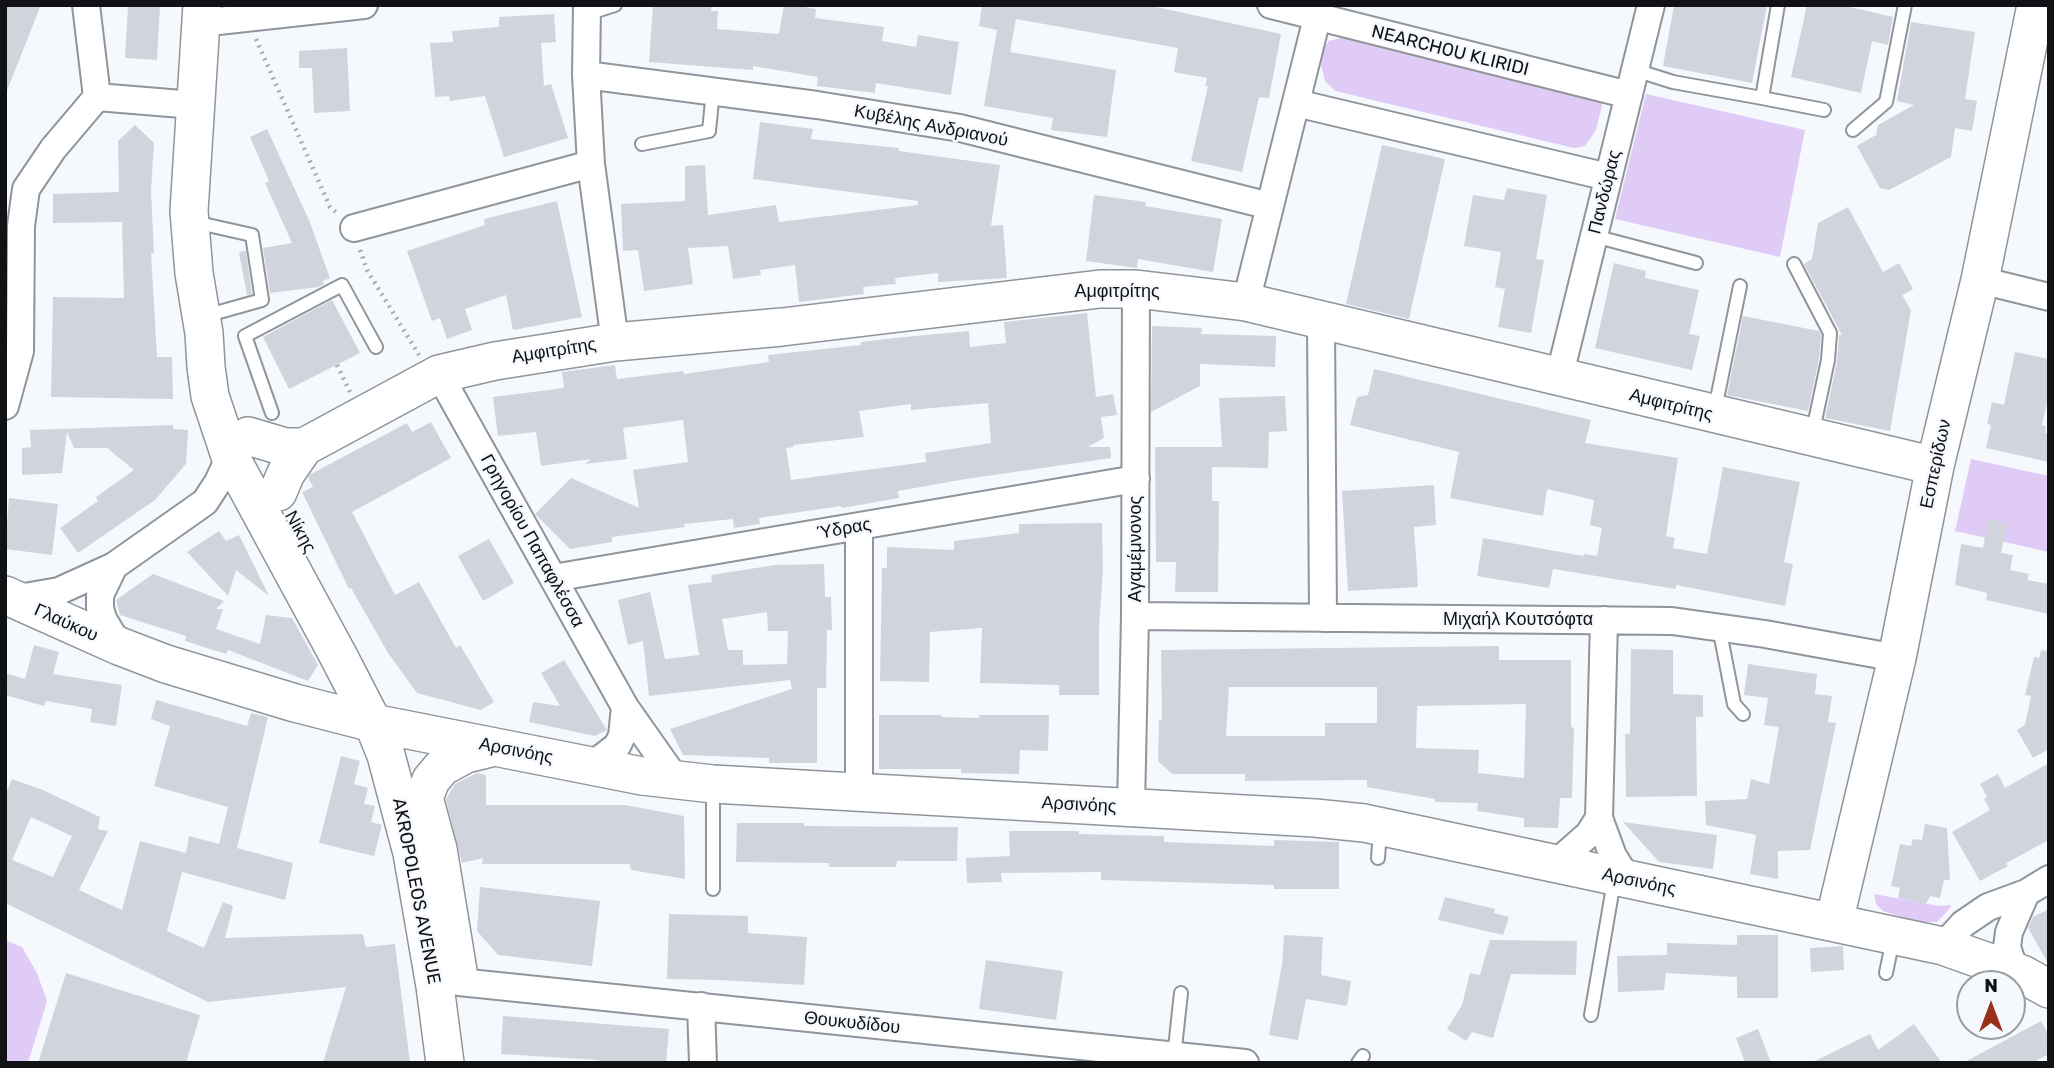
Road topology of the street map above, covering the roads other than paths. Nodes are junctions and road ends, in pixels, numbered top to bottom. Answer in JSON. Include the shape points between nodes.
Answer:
{"nodes":[{"id":1,"x":86,"y":5,"type":"edge"},
{"id":2,"x":363,"y":5,"type":"edge"},
{"id":3,"x":615,"y":5,"type":"edge"},
{"id":4,"x":1271,"y":5,"type":"edge"},
{"id":5,"x":1651,"y":5,"type":"edge"},
{"id":6,"x":1778,"y":5,"type":"edge"},
{"id":7,"x":1905,"y":5,"type":"edge"},
{"id":8,"x":2034,"y":6,"type":"edge"},
{"id":9,"x":587,"y":9,"type":"edge"},
{"id":10,"x":201,"y":14,"type":"edge"},
{"id":11,"x":1317,"y":18,"type":"junction"},
{"id":12,"x":586,"y":75,"type":"junction"},
{"id":13,"x":1632,"y":82,"type":"junction"},
{"id":14,"x":713,"y":91,"type":"junction"},
{"id":15,"x":97,"y":97,"type":"junction"},
{"id":16,"x":1762,"y":98,"type":"junction"},
{"id":17,"x":1296,"y":103,"type":"junction"},
{"id":18,"x":194,"y":105,"type":"junction"},
{"id":19,"x":1824,"y":110,"type":"dead end"},
{"id":20,"x":1853,"y":130,"type":"dead end"},
{"id":21,"x":642,"y":144,"type":"dead end"},
{"id":22,"x":591,"y":164,"type":"junction"},
{"id":23,"x":1608,"y":177,"type":"junction"},
{"id":24,"x":1270,"y":206,"type":"junction"},
{"id":25,"x":190,"y":222,"type":"junction"},
{"id":26,"x":354,"y":228,"type":"road end"},
{"id":27,"x":1594,"y":236,"type":"junction"},
{"id":28,"x":1696,"y":263,"type":"dead end"},
{"id":29,"x":1794,"y":264,"type":"dead end"},
{"id":30,"x":1980,"y":280,"type":"junction"},
{"id":31,"x":1740,"y":286,"type":"dead end"},
{"id":32,"x":1136,"y":289,"type":"junction"},
{"id":33,"x":2049,"y":297,"type":"edge"},
{"id":34,"x":1246,"y":302,"type":"junction"},
{"id":35,"x":1321,"y":322,"type":"junction"},
{"id":36,"x":203,"y":325,"type":"junction"},
{"id":37,"x":615,"y":342,"type":"junction"},
{"id":38,"x":376,"y":348,"type":"dead end"},
{"id":39,"x":435,"y":375,"type":"junction"},
{"id":40,"x":9,"y":377,"type":"edge"},
{"id":41,"x":1559,"y":378,"type":"junction"},
{"id":42,"x":5,"y":406,"type":"edge"},
{"id":43,"x":1713,"y":415,"type":"junction"},
{"id":44,"x":250,"y":435,"type":"junction"},
{"id":45,"x":1811,"y":437,"type":"junction"},
{"id":46,"x":304,"y":447,"type":"junction"},
{"id":47,"x":1935,"y":466,"type":"junction"},
{"id":48,"x":1136,"y":479,"type":"junction"},
{"id":49,"x":267,"y":499,"type":"junction"},
{"id":50,"x":205,"y":502,"type":"junction"},
{"id":51,"x":859,"y":527,"type":"junction"},
{"id":52,"x":114,"y":566,"type":"junction"},
{"id":53,"x":553,"y":578,"type":"junction"},
{"id":54,"x":9,"y":597,"type":"edge"},
{"id":55,"x":1135,"y":616,"type":"junction"},
{"id":56,"x":1323,"y":618,"type":"junction"},
{"id":57,"x":1604,"y":620,"type":"junction"},
{"id":58,"x":1719,"y":626,"type":"junction"},
{"id":59,"x":120,"y":646,"type":"junction"},
{"id":60,"x":339,"y":657,"type":"junction"},
{"id":61,"x":1897,"y":658,"type":"junction"},
{"id":62,"x":295,"y":703,"type":"junction"},
{"id":63,"x":625,"y":707,"type":"junction"},
{"id":64,"x":1743,"y":714,"type":"dead end"},
{"id":65,"x":387,"y":726,"type":"junction"},
{"id":66,"x":494,"y":747,"type":"junction"},
{"id":67,"x":591,"y":766,"type":"junction"},
{"id":68,"x":677,"y":781,"type":"junction"},
{"id":69,"x":713,"y":784,"type":"junction"},
{"id":70,"x":859,"y":792,"type":"junction"},
{"id":71,"x":424,"y":798,"type":"junction"},
{"id":72,"x":1131,"y":808,"type":"junction"},
{"id":73,"x":1599,"y":818,"type":"junction"},
{"id":74,"x":1555,"y":864,"type":"junction"},
{"id":75,"x":1621,"y":878,"type":"junction"},
{"id":76,"x":2038,"y":886,"type":"edge"},
{"id":77,"x":713,"y":889,"type":"dead end"},
{"id":78,"x":1834,"y":922,"type":"junction"},
{"id":79,"x":1894,"y":935,"type":"junction"},
{"id":80,"x":1942,"y":946,"type":"junction"},
{"id":81,"x":1886,"y":973,"type":"dead end"},
{"id":82,"x":459,"y":982,"type":"junction"},
{"id":83,"x":2036,"y":982,"type":"edge"},
{"id":84,"x":1181,"y":993,"type":"dead end"},
{"id":85,"x":701,"y":1006,"type":"junction"},
{"id":86,"x":1591,"y":1015,"type":"dead end"},
{"id":87,"x":1023,"y":1052,"type":"edge"},
{"id":88,"x":1174,"y":1057,"type":"junction"},
{"id":89,"x":445,"y":1063,"type":"edge"},
{"id":90,"x":468,"y":1063,"type":"edge"},
{"id":91,"x":703,"y":1063,"type":"edge"},
{"id":92,"x":1245,"y":1063,"type":"edge"}],
"edges":[{"from":1,"to":15,"type":"street"},
{"from":2,"to":10,"type":"street","via":[[247,18]]},
{"from":3,"to":9,"type":"lane"},
{"from":4,"to":11,"type":"street","name":"NEARCHOU KLIRIDI"},
{"from":5,"to":13,"type":"street","name":"Πανδώρας"},
{"from":6,"to":16,"type":"lane"},
{"from":7,"to":20,"type":"lane","via":[[1886,102]]},
{"from":8,"to":30,"type":"main road","name":"Εσπερίδων"},
{"from":9,"to":12,"type":"street"},
{"from":10,"to":18,"type":"main road","name":"Νίκης"},
{"from":11,"to":13,"type":"street","name":"NEARCHOU KLIRIDI"},
{"from":11,"to":17,"type":"street"},
{"from":12,"to":14,"type":"street","name":"Κυβέλης Ανδριανού"},
{"from":12,"to":22,"type":"street"},
{"from":13,"to":16,"type":"lane","via":[[1674,82]]},
{"from":13,"to":23,"type":"street","name":"Πανδώρας"},
{"from":14,"to":21,"type":"lane","via":[[709,131]]},
{"from":14,"to":24,"type":"street","name":"Κυβέλης Ανδριανού","via":[[960,128]]},
{"from":15,"to":18,"type":"street"},
{"from":15,"to":40,"type":"street","via":[[26,189],[21,226],[20,351]]},
{"from":16,"to":19,"type":"lane"},
{"from":17,"to":23,"type":"street"},
{"from":17,"to":24,"type":"street"},
{"from":18,"to":25,"type":"main road","name":"Νίκης"},
{"from":22,"to":26,"type":"street"},
{"from":22,"to":37,"type":"street"},
{"from":23,"to":27,"type":"street","name":"Πανδώρας"},
{"from":24,"to":34,"type":"street"},
{"from":25,"to":36,"type":"main road","name":"Νίκης"},
{"from":25,"to":36,"type":"lane","via":[[252,235],[262,300]]},
{"from":27,"to":28,"type":"lane"},
{"from":27,"to":41,"type":"street","name":"Πανδώρας"},
{"from":29,"to":45,"type":"lane","via":[[1830,333]]},
{"from":30,"to":33,"type":"street"},
{"from":30,"to":47,"type":"main road","name":"Εσπερίδων"},
{"from":31,"to":43,"type":"lane"},
{"from":32,"to":34,"type":"main road","name":"Αμφιτρίτης"},
{"from":32,"to":37,"type":"main road","name":"Αμφιτρίτης","via":[[1089,290]]},
{"from":32,"to":48,"type":"street","name":"Αγαμέμνονος"},
{"from":34,"to":35,"type":"main road","name":"Αμφιτρίτης"},
{"from":35,"to":41,"type":"main road","name":"Αμφιτρίτης"},
{"from":35,"to":56,"type":"street"},
{"from":36,"to":44,"type":"main road","name":"Νίκης"},
{"from":37,"to":39,"type":"main road","name":"Αμφιτρίτης"},
{"from":38,"to":44,"type":"lane","via":[[342,285],[245,336]]},
{"from":39,"to":46,"type":"main road","name":"Αμφιτρίτης"},
{"from":39,"to":53,"type":"street","name":"Γρηγορίου Παπαφλέσσα"},
{"from":40,"to":42,"type":"street"},
{"from":41,"to":43,"type":"main road","name":"Αμφιτρίτης"},
{"from":43,"to":45,"type":"main road","name":"Αμφιτρίτης"},
{"from":44,"to":46,"type":"main road","via":[[285,447]]},
{"from":44,"to":49,"type":"main road","name":"Νίκης"},
{"from":44,"to":50,"type":"street"},
{"from":45,"to":47,"type":"main road","name":"Αμφιτρίτης"},
{"from":46,"to":49,"type":"main road","name":"Αμφιτρίτης"},
{"from":47,"to":61,"type":"main road","name":"Εσπερίδων"},
{"from":48,"to":51,"type":"street","name":"Ύδρας"},
{"from":48,"to":55,"type":"street","name":"Αγαμέμνονος"},
{"from":49,"to":50,"type":"street"},
{"from":49,"to":60,"type":"main road","name":"Νίκης"},
{"from":49,"to":65,"type":"main road","name":"Νίκης","via":[[338,602]]},
{"from":50,"to":52,"type":"street"},
{"from":51,"to":53,"type":"street","name":"Ύδρας"},
{"from":51,"to":70,"type":"street"},
{"from":52,"to":54,"type":"street","via":[[59,591]]},
{"from":52,"to":59,"type":"street","via":[[100,596],[100,608]]},
{"from":53,"to":63,"type":"street","name":"Γρηγορίου Παπαφλέσσα"},
{"from":54,"to":59,"type":"main road","name":"Γλαύκου"},
{"from":55,"to":56,"type":"street","name":"Μιχαήλ Κουτσόφτα"},
{"from":55,"to":72,"type":"street","name":"Αγαμέμνονος"},
{"from":56,"to":57,"type":"street","name":"Μιχαήλ Κουτσόφτα"},
{"from":57,"to":58,"type":"street","name":"Μιχαήλ Κουτσόφτα"},
{"from":57,"to":73,"type":"street"},
{"from":58,"to":61,"type":"street","name":"Μιχαήλ Κουτσόφτα"},
{"from":58,"to":64,"type":"lane","via":[[1734,704]]},
{"from":59,"to":62,"type":"main road","name":"Αρσινόης"},
{"from":60,"to":62,"type":"main road","via":[[326,685]]},
{"from":60,"to":65,"type":"main road","name":"Νίκης"},
{"from":61,"to":78,"type":"main road","name":"Εσπερίδων"},
{"from":62,"to":65,"type":"main road","name":"Αρσινόης"},
{"from":63,"to":67,"type":"street","via":[[617,746]]},
{"from":63,"to":68,"type":"street","name":"Γρηγορίου Παπαφλέσσα"},
{"from":65,"to":66,"type":"main road","name":"Αρσινόης"},
{"from":65,"to":71,"type":"main road","name":"AKROPOLEOS AVENUE"},
{"from":65,"to":89,"type":"main road","name":"AKROPOLEOS AVENUE"},
{"from":66,"to":67,"type":"main road","name":"Αρσινόης"},
{"from":66,"to":71,"type":"main road","via":[[466,754],[442,767]]},
{"from":67,"to":68,"type":"main road","name":"Αρσινόης"},
{"from":68,"to":69,"type":"main road","name":"Αρσινόης"},
{"from":69,"to":70,"type":"main road","name":"Αρσινόης"},
{"from":69,"to":77,"type":"lane"},
{"from":70,"to":72,"type":"main road","name":"Αρσινόης"},
{"from":71,"to":82,"type":"main road","name":"AKROPOLEOS AVENUE","via":[[438,849]]},
{"from":72,"to":74,"type":"main road","name":"Αρσινόης","via":[[1315,818],[1379,842]]},
{"from":73,"to":74,"type":"street","via":[[1589,834]]},
{"from":73,"to":75,"type":"street"},
{"from":74,"to":75,"type":"main road","name":"Αρσινόης"},
{"from":75,"to":78,"type":"main road","name":"Αρσινόης"},
{"from":75,"to":86,"type":"lane"},
{"from":76,"to":80,"type":"street","via":[[1988,907]]},
{"from":76,"to":83,"type":"street","via":[[2008,932],[2007,947],[2012,962]]},
{"from":78,"to":79,"type":"main road","name":"Αρσινόης"},
{"from":79,"to":80,"type":"main road","name":"Αρσινόης"},
{"from":79,"to":81,"type":"lane"},
{"from":80,"to":83,"type":"main road","name":"Αρσινόης"},
{"from":82,"to":85,"type":"street","name":"Θουκυδίδου"},
{"from":82,"to":90,"type":"main road","name":"AKROPOLEOS AVENUE"},
{"from":84,"to":88,"type":"lane"},
{"from":85,"to":87,"type":"street","name":"Θουκυδίδου"},
{"from":85,"to":91,"type":"street"},
{"from":87,"to":88,"type":"street","name":"Θουκυδίδου"},
{"from":88,"to":92,"type":"street","name":"Θουκυδίδου"}]}
